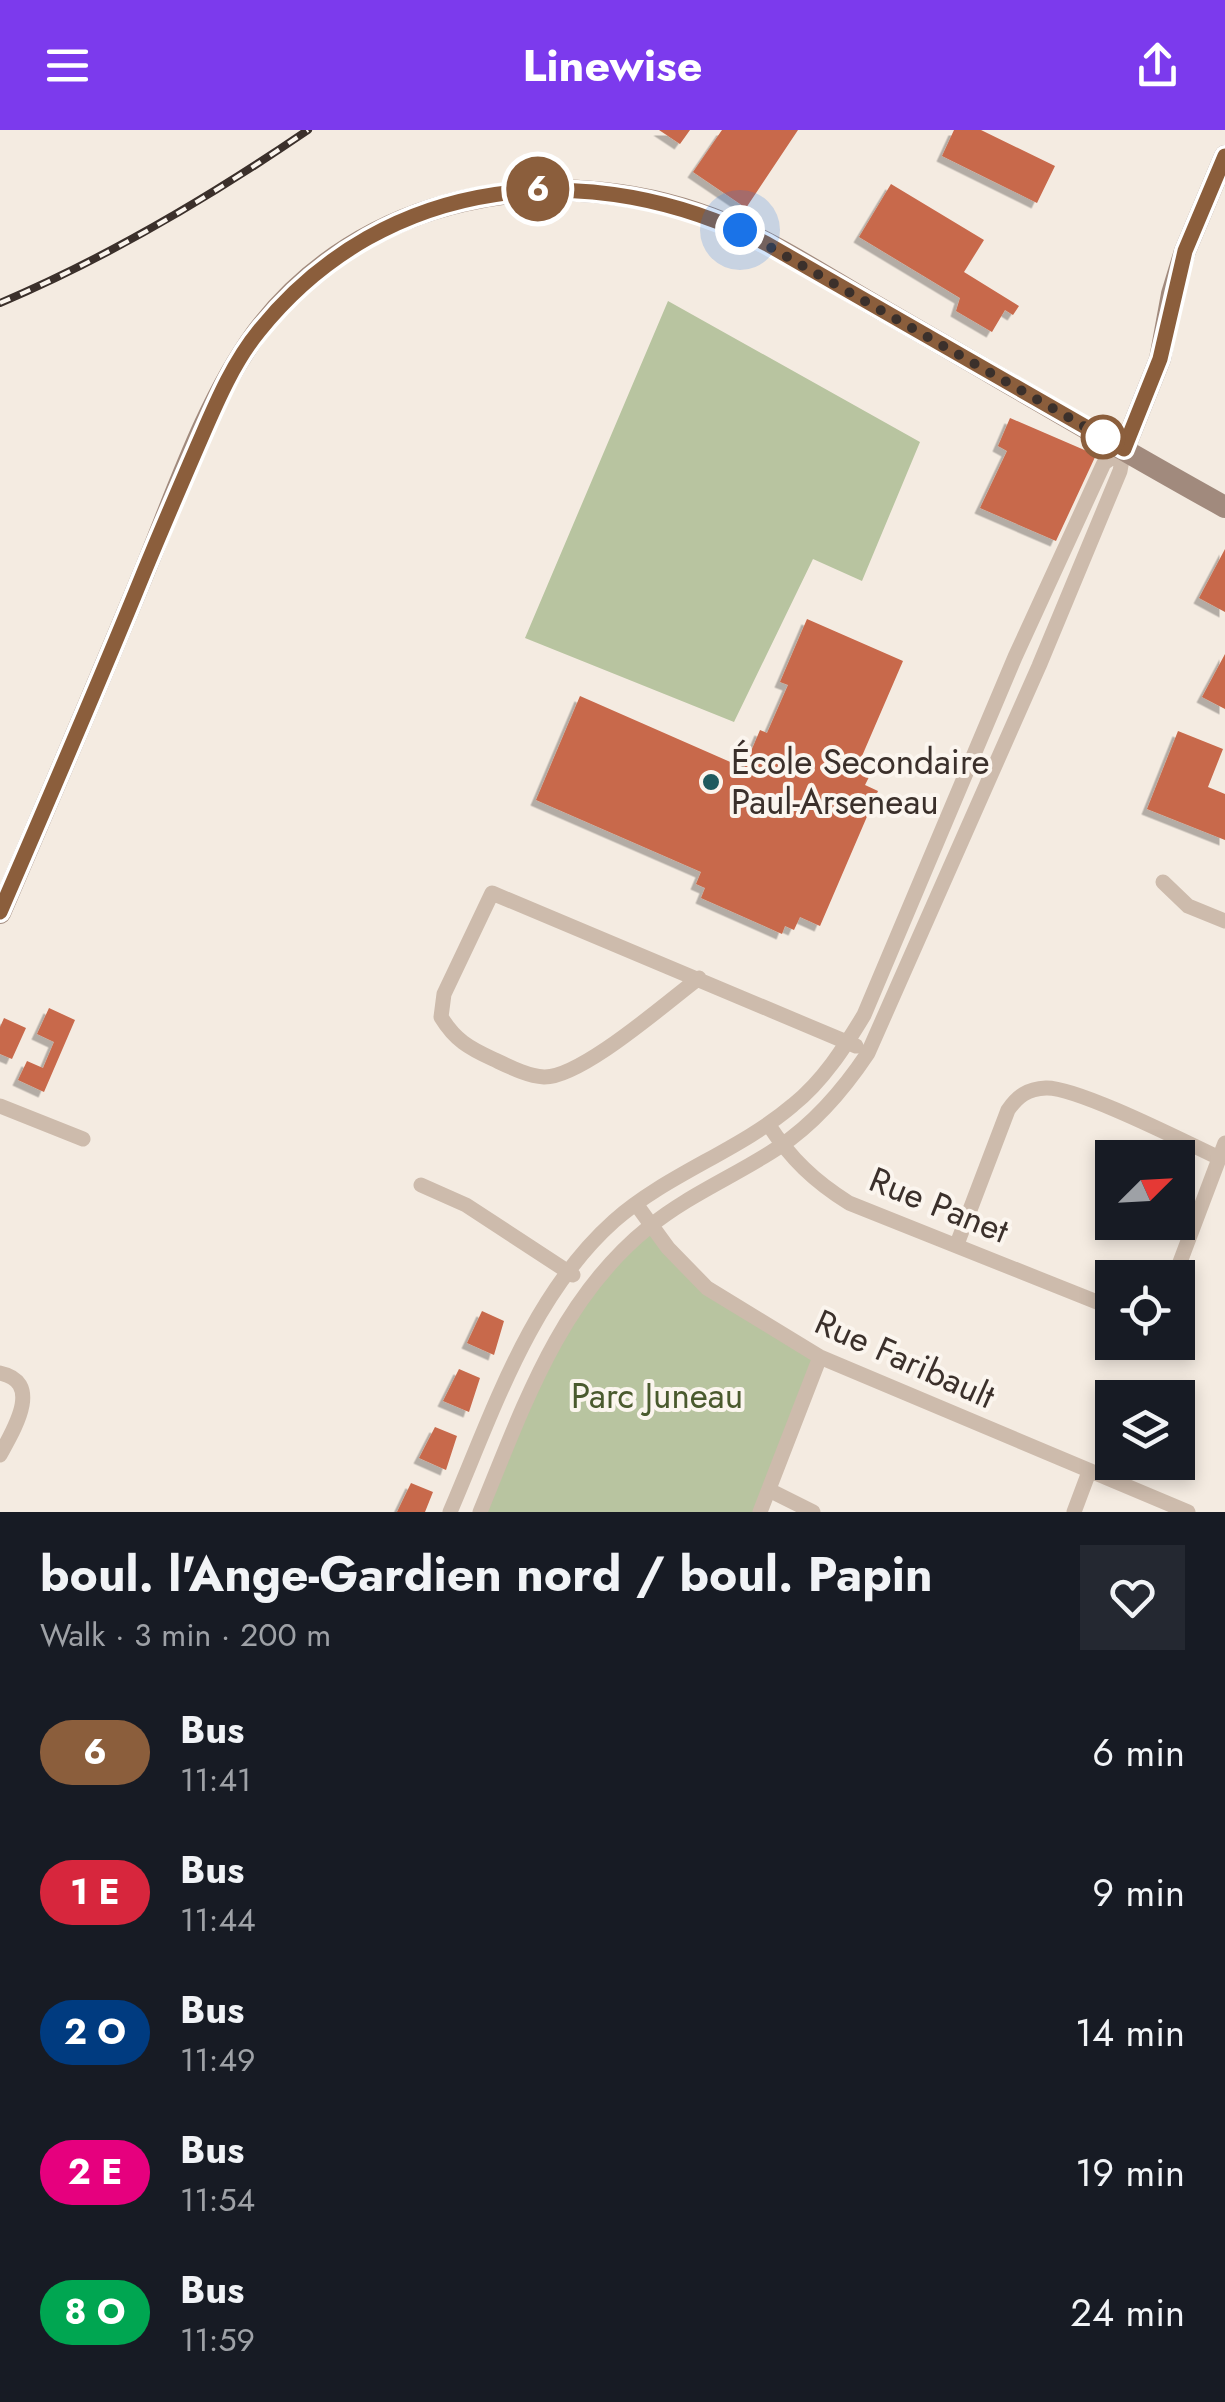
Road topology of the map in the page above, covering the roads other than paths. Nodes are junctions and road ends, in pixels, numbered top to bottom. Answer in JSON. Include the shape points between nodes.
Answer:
{"nodes":[{"id":1,"x":1225,"y":156,"type":"edge"},
{"id":2,"x":1142,"y":405,"type":"junction"},
{"id":3,"x":1079,"y":423,"type":"junction"},
{"id":4,"x":1124,"y":449,"type":"junction"},
{"id":5,"x":1157,"y":468,"type":"junction"},
{"id":6,"x":1225,"y":507,"type":"edge"},
{"id":7,"x":1015,"y":656,"type":"junction"},
{"id":8,"x":1039,"y":666,"type":"junction"},
{"id":9,"x":1163,"y":882,"type":"dead end"},
{"id":10,"x":0,"y":912,"type":"edge"},
{"id":11,"x":1225,"y":921,"type":"edge"},
{"id":12,"x":699,"y":978,"type":"junction"},
{"id":13,"x":848,"y":1041,"type":"junction"},
{"id":14,"x":868,"y":1054,"type":"junction"},
{"id":15,"x":0,"y":1106,"type":"edge"},
{"id":16,"x":768,"y":1124,"type":"junction"},
{"id":17,"x":83,"y":1139,"type":"dead end"},
{"id":18,"x":782,"y":1145,"type":"junction"},
{"id":19,"x":1222,"y":1150,"type":"edge"},
{"id":20,"x":421,"y":1184,"type":"dead end"},
{"id":21,"x":636,"y":1204,"type":"junction"},
{"id":22,"x":651,"y":1225,"type":"junction"},
{"id":23,"x":956,"y":1244,"type":"junction"},
{"id":24,"x":1181,"y":1260,"type":"edge"},
{"id":25,"x":568,"y":1271,"type":"junction"},
{"id":26,"x":588,"y":1286,"type":"junction"},
{"id":27,"x":1095,"y":1301,"type":"edge"},
{"id":28,"x":820,"y":1357,"type":"junction"},
{"id":29,"x":0,"y":1372,"type":"edge"},
{"id":30,"x":0,"y":1455,"type":"edge"},
{"id":31,"x":1089,"y":1472,"type":"junction"},
{"id":32,"x":769,"y":1490,"type":"junction"},
{"id":33,"x":450,"y":1512,"type":"edge"},
{"id":34,"x":480,"y":1512,"type":"edge"},
{"id":35,"x":760,"y":1512,"type":"edge"},
{"id":36,"x":814,"y":1512,"type":"edge"},
{"id":37,"x":1074,"y":1512,"type":"edge"},
{"id":38,"x":1188,"y":1512,"type":"edge"}],
"edges":[{"from":1,"to":2,"type":"main road","via":[[1185,251]]},
{"from":2,"to":3,"type":"main road","via":[[1115,424]]},
{"from":2,"to":4,"type":"main road"},
{"from":2,"to":5,"type":"main road","via":[[1143,444]]},
{"from":3,"to":4,"type":"main road"},
{"from":3,"to":10,"type":"main road","via":[[709,217],[607,193],[524,189],[463,199],[396,222],[305,282],[236,366]]},
{"from":4,"to":5,"type":"main road"},
{"from":4,"to":7,"type":"street","via":[[1104,462]]},
{"from":4,"to":8,"type":"street"},
{"from":5,"to":6,"type":"main road"},
{"from":7,"to":8,"type":"street"},
{"from":7,"to":13,"type":"street"},
{"from":8,"to":14,"type":"street"},
{"from":9,"to":11,"type":"street","via":[[1188,906]]},
{"from":12,"to":12,"type":"street","via":[[492,893],[444,994],[441,1017],[462,1045],[534,1074],[558,1075]]},
{"from":12,"to":13,"type":"street"},
{"from":13,"to":14,"type":"street"},
{"from":13,"to":16,"type":"street","via":[[818,1083]]},
{"from":14,"to":18,"type":"street","via":[[830,1103]]},
{"from":15,"to":17,"type":"street"},
{"from":16,"to":18,"type":"street","name":"Rue Panet"},
{"from":16,"to":21,"type":"street"},
{"from":18,"to":22,"type":"street"},
{"from":18,"to":23,"type":"street","name":"Rue Panet","via":[[819,1184],[849,1202]]},
{"from":19,"to":23,"type":"street","via":[[1072,1092],[1026,1092],[1008,1110]]},
{"from":19,"to":24,"type":"street"},
{"from":20,"to":25,"type":"street"},
{"from":21,"to":22,"type":"street","name":"Rue Faribault"},
{"from":21,"to":25,"type":"street"},
{"from":22,"to":26,"type":"street"},
{"from":22,"to":28,"type":"street","name":"Rue Faribault","via":[[707,1288]]},
{"from":23,"to":27,"type":"street","name":"Rue Panet"},
{"from":25,"to":26,"type":"street"},
{"from":25,"to":33,"type":"street","via":[[531,1330]]},
{"from":26,"to":34,"type":"street","via":[[541,1367]]},
{"from":28,"to":31,"type":"street","name":"Rue Faribault"},
{"from":28,"to":32,"type":"street"},
{"from":29,"to":30,"type":"street","via":[[15,1377],[24,1400]]},
{"from":31,"to":37,"type":"street"},
{"from":31,"to":38,"type":"street","name":"Rue Faribault"},
{"from":32,"to":35,"type":"street"},
{"from":32,"to":36,"type":"street"}]}
